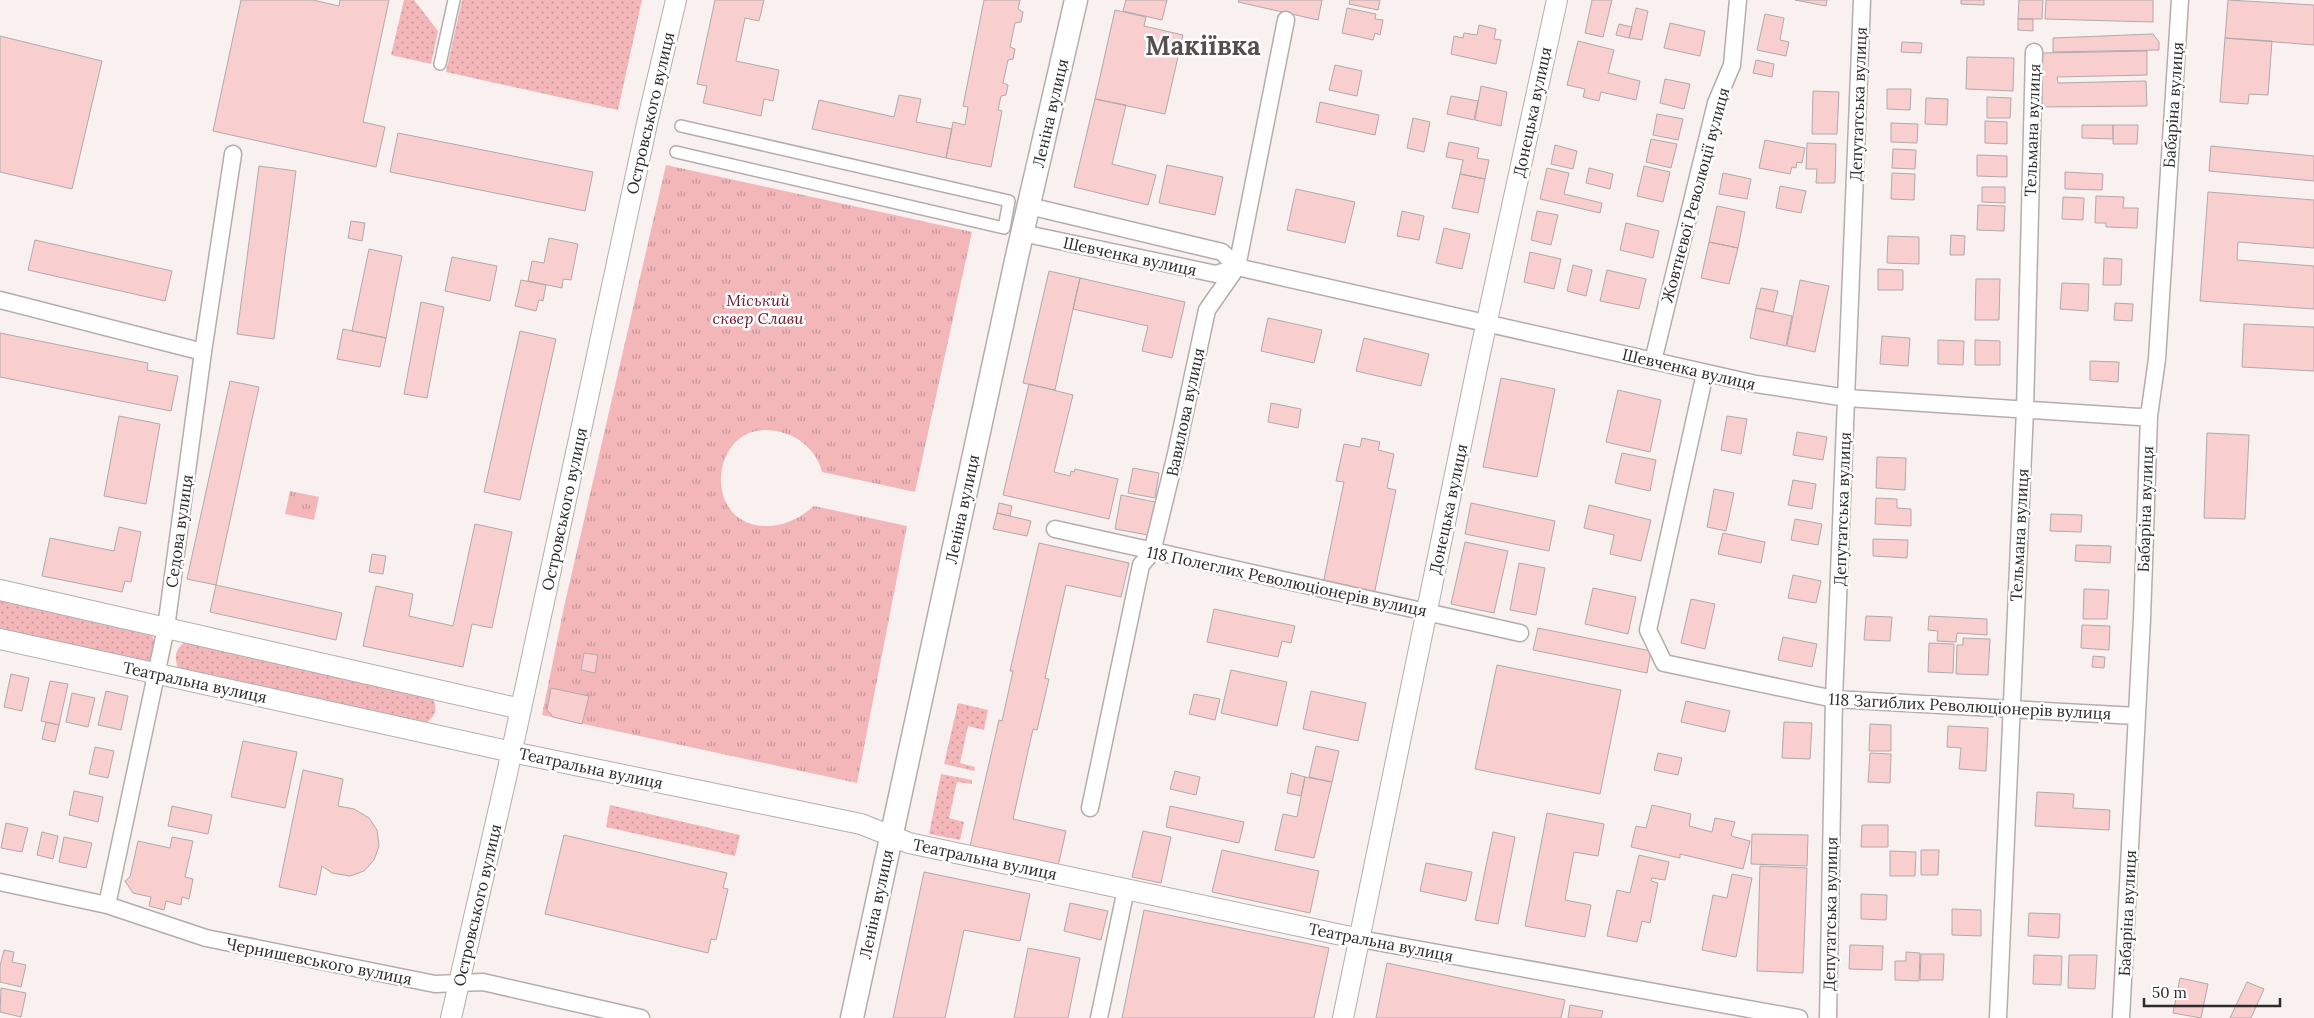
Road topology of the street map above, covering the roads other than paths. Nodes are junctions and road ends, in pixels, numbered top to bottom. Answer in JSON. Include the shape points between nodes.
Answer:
{"nodes":[{"id":1,"x":454,"y":0,"type":"edge"},
{"id":2,"x":676,"y":0,"type":"edge"},
{"id":3,"x":1076,"y":0,"type":"edge"},
{"id":4,"x":1557,"y":0,"type":"edge"},
{"id":5,"x":1738,"y":0,"type":"edge"},
{"id":6,"x":1862,"y":0,"type":"edge"},
{"id":7,"x":2180,"y":0,"type":"edge"},
{"id":8,"x":1286,"y":20,"type":"dead end"},
{"id":9,"x":2034,"y":52,"type":"dead end"},
{"id":10,"x":440,"y":64,"type":"dead end"},
{"id":11,"x":681,"y":126,"type":"dead end"},
{"id":12,"x":676,"y":152,"type":"dead end"},
{"id":13,"x":233,"y":154,"type":"dead end"},
{"id":14,"x":1029,"y":206,"type":"junction"},
{"id":15,"x":1022,"y":233,"type":"junction"},
{"id":16,"x":1237,"y":266,"type":"junction"},
{"id":17,"x":0,"y":300,"type":"edge"},
{"id":18,"x":1486,"y":323,"type":"junction"},
{"id":19,"x":203,"y":352,"type":"junction"},
{"id":20,"x":1653,"y":361,"type":"junction"},
{"id":21,"x":1705,"y":373,"type":"junction"},
{"id":22,"x":1847,"y":398,"type":"junction"},
{"id":23,"x":2025,"y":410,"type":"junction"},
{"id":24,"x":2149,"y":416,"type":"junction"},
{"id":25,"x":1055,"y":529,"type":"dead end"},
{"id":26,"x":1152,"y":552,"type":"junction"},
{"id":27,"x":0,"y":590,"type":"edge"},
{"id":28,"x":1427,"y":612,"type":"junction"},
{"id":29,"x":166,"y":628,"type":"junction"},
{"id":30,"x":1520,"y":633,"type":"dead end"},
{"id":31,"x":0,"y":639,"type":"edge"},
{"id":32,"x":156,"y":673,"type":"junction"},
{"id":33,"x":1834,"y":699,"type":"junction"},
{"id":34,"x":2011,"y":708,"type":"junction"},
{"id":35,"x":521,"y":709,"type":"junction"},
{"id":36,"x":2136,"y":716,"type":"junction"},
{"id":37,"x":512,"y":752,"type":"junction"},
{"id":38,"x":1090,"y":808,"type":"dead end"},
{"id":39,"x":891,"y":835,"type":"junction"},
{"id":40,"x":0,"y":882,"type":"edge"},
{"id":41,"x":1126,"y":889,"type":"junction"},
{"id":42,"x":107,"y":905,"type":"junction"},
{"id":43,"x":1360,"y":939,"type":"junction"},
{"id":44,"x":458,"y":984,"type":"junction"},
{"id":45,"x":451,"y":1018,"type":"edge"},
{"id":46,"x":641,"y":1018,"type":"edge"},
{"id":47,"x":852,"y":1018,"type":"edge"},
{"id":48,"x":1098,"y":1018,"type":"edge"},
{"id":49,"x":1343,"y":1018,"type":"edge"},
{"id":50,"x":1800,"y":1018,"type":"edge"},
{"id":51,"x":1828,"y":1018,"type":"edge"},
{"id":52,"x":1998,"y":1018,"type":"edge"},
{"id":53,"x":2121,"y":1018,"type":"edge"}],
"edges":[{"from":1,"to":10,"type":"street"},
{"from":2,"to":35,"type":"street","name":"Островського вулиця"},
{"from":3,"to":14,"type":"main road","name":"Леніна вулиця"},
{"from":4,"to":18,"type":"street","name":"Донецька вулиця"},
{"from":5,"to":20,"type":"street","name":"Жовтневої Революції вулиця","via":[[1732,64],[1716,103]]},
{"from":6,"to":22,"type":"street","name":"Депутатська вулиця"},
{"from":7,"to":24,"type":"street","name":"Бабаріна вулиця","via":[[2157,359]]},
{"from":8,"to":16,"type":"street","name":"Вавилова вулиця"},
{"from":9,"to":23,"type":"street","name":"Тельмана вулиця"},
{"from":11,"to":12,"type":"street","via":[[1009,201],[1004,228]]},
{"from":13,"to":19,"type":"street","name":"Седова вулиця"},
{"from":14,"to":15,"type":"main road","name":"Леніна вулиця"},
{"from":14,"to":16,"type":"street","name":"Шевченка вулиця","via":[[1222,252]]},
{"from":15,"to":16,"type":"street","name":"Шевченка вулиця","via":[[1216,274]]},
{"from":15,"to":39,"type":"main road","name":"Леніна вулиця"},
{"from":16,"to":18,"type":"street","name":"Шевченка вулиця"},
{"from":16,"to":26,"type":"street","name":"Вавилова вулиця","via":[[1207,310]]},
{"from":17,"to":19,"type":"street"},
{"from":18,"to":20,"type":"street","name":"Шевченка вулиця"},
{"from":18,"to":28,"type":"street","name":"Донецька вулиця"},
{"from":19,"to":29,"type":"street","name":"Седова вулиця"},
{"from":20,"to":21,"type":"street","name":"Шевченка вулиця"},
{"from":21,"to":22,"type":"street","name":"Шевченка вулиця"},
{"from":21,"to":33,"type":"street","name":"118 Загиблих Революціонерів вулиця","via":[[1648,630],[1664,663]]},
{"from":22,"to":23,"type":"street","name":"Шевченка вулиця"},
{"from":22,"to":33,"type":"street","name":"Депутатська вулиця"},
{"from":23,"to":24,"type":"street","name":"Шевченка вулиця"},
{"from":23,"to":34,"type":"street","name":"Тельмана вулиця"},
{"from":24,"to":36,"type":"street","name":"Бабаріна вулиця"},
{"from":25,"to":26,"type":"street","name":"118 Полеглих Революціонерів вулиця"},
{"from":26,"to":28,"type":"street","name":"118 Полеглих Революціонерів вулиця"},
{"from":26,"to":38,"type":"street","name":"Вавилова вулиця","via":[[1141,565]]},
{"from":27,"to":29,"type":"street"},
{"from":28,"to":30,"type":"street","name":"118 Полеглих Революціонерів вулиця"},
{"from":28,"to":43,"type":"street","name":"Донецька вулиця"},
{"from":29,"to":32,"type":"street","name":"Седова вулиця"},
{"from":29,"to":35,"type":"street"},
{"from":31,"to":32,"type":"street","name":"Театральна вулиця"},
{"from":32,"to":37,"type":"street","name":"Театральна вулиця"},
{"from":32,"to":42,"type":"street","name":"Седова вулиця"},
{"from":33,"to":34,"type":"street","name":"118 Загиблих Революціонерів вулиця"},
{"from":33,"to":51,"type":"street","name":"Депутатська вулиця"},
{"from":34,"to":36,"type":"street","name":"118 Загиблих Революціонерів вулиця"},
{"from":34,"to":52,"type":"street","name":"Тельмана вулиця"},
{"from":35,"to":37,"type":"street","name":"Островського вулиця"},
{"from":36,"to":53,"type":"street","name":"Бабаріна вулиця"},
{"from":37,"to":39,"type":"street","name":"Театральна вулиця","via":[[861,824]]},
{"from":37,"to":44,"type":"street","name":"Островського вулиця"},
{"from":39,"to":41,"type":"street","name":"Театральна вулиця","via":[[909,843]]},
{"from":39,"to":47,"type":"main road","name":"Леніна вулиця"},
{"from":40,"to":42,"type":"street","name":"Чернишевського вулиця"},
{"from":41,"to":43,"type":"street","name":"Театральна вулиця"},
{"from":41,"to":48,"type":"street"},
{"from":42,"to":44,"type":"street","name":"Чернишевського вулиця","via":[[206,938],[435,984]]},
{"from":43,"to":49,"type":"street","name":"Донецька вулиця"},
{"from":43,"to":50,"type":"street","name":"Театральна вулиця"},
{"from":44,"to":45,"type":"street","name":"Островського вулиця"},
{"from":44,"to":46,"type":"street","name":"Чернишевського вулиця","via":[[483,982]]}]}
